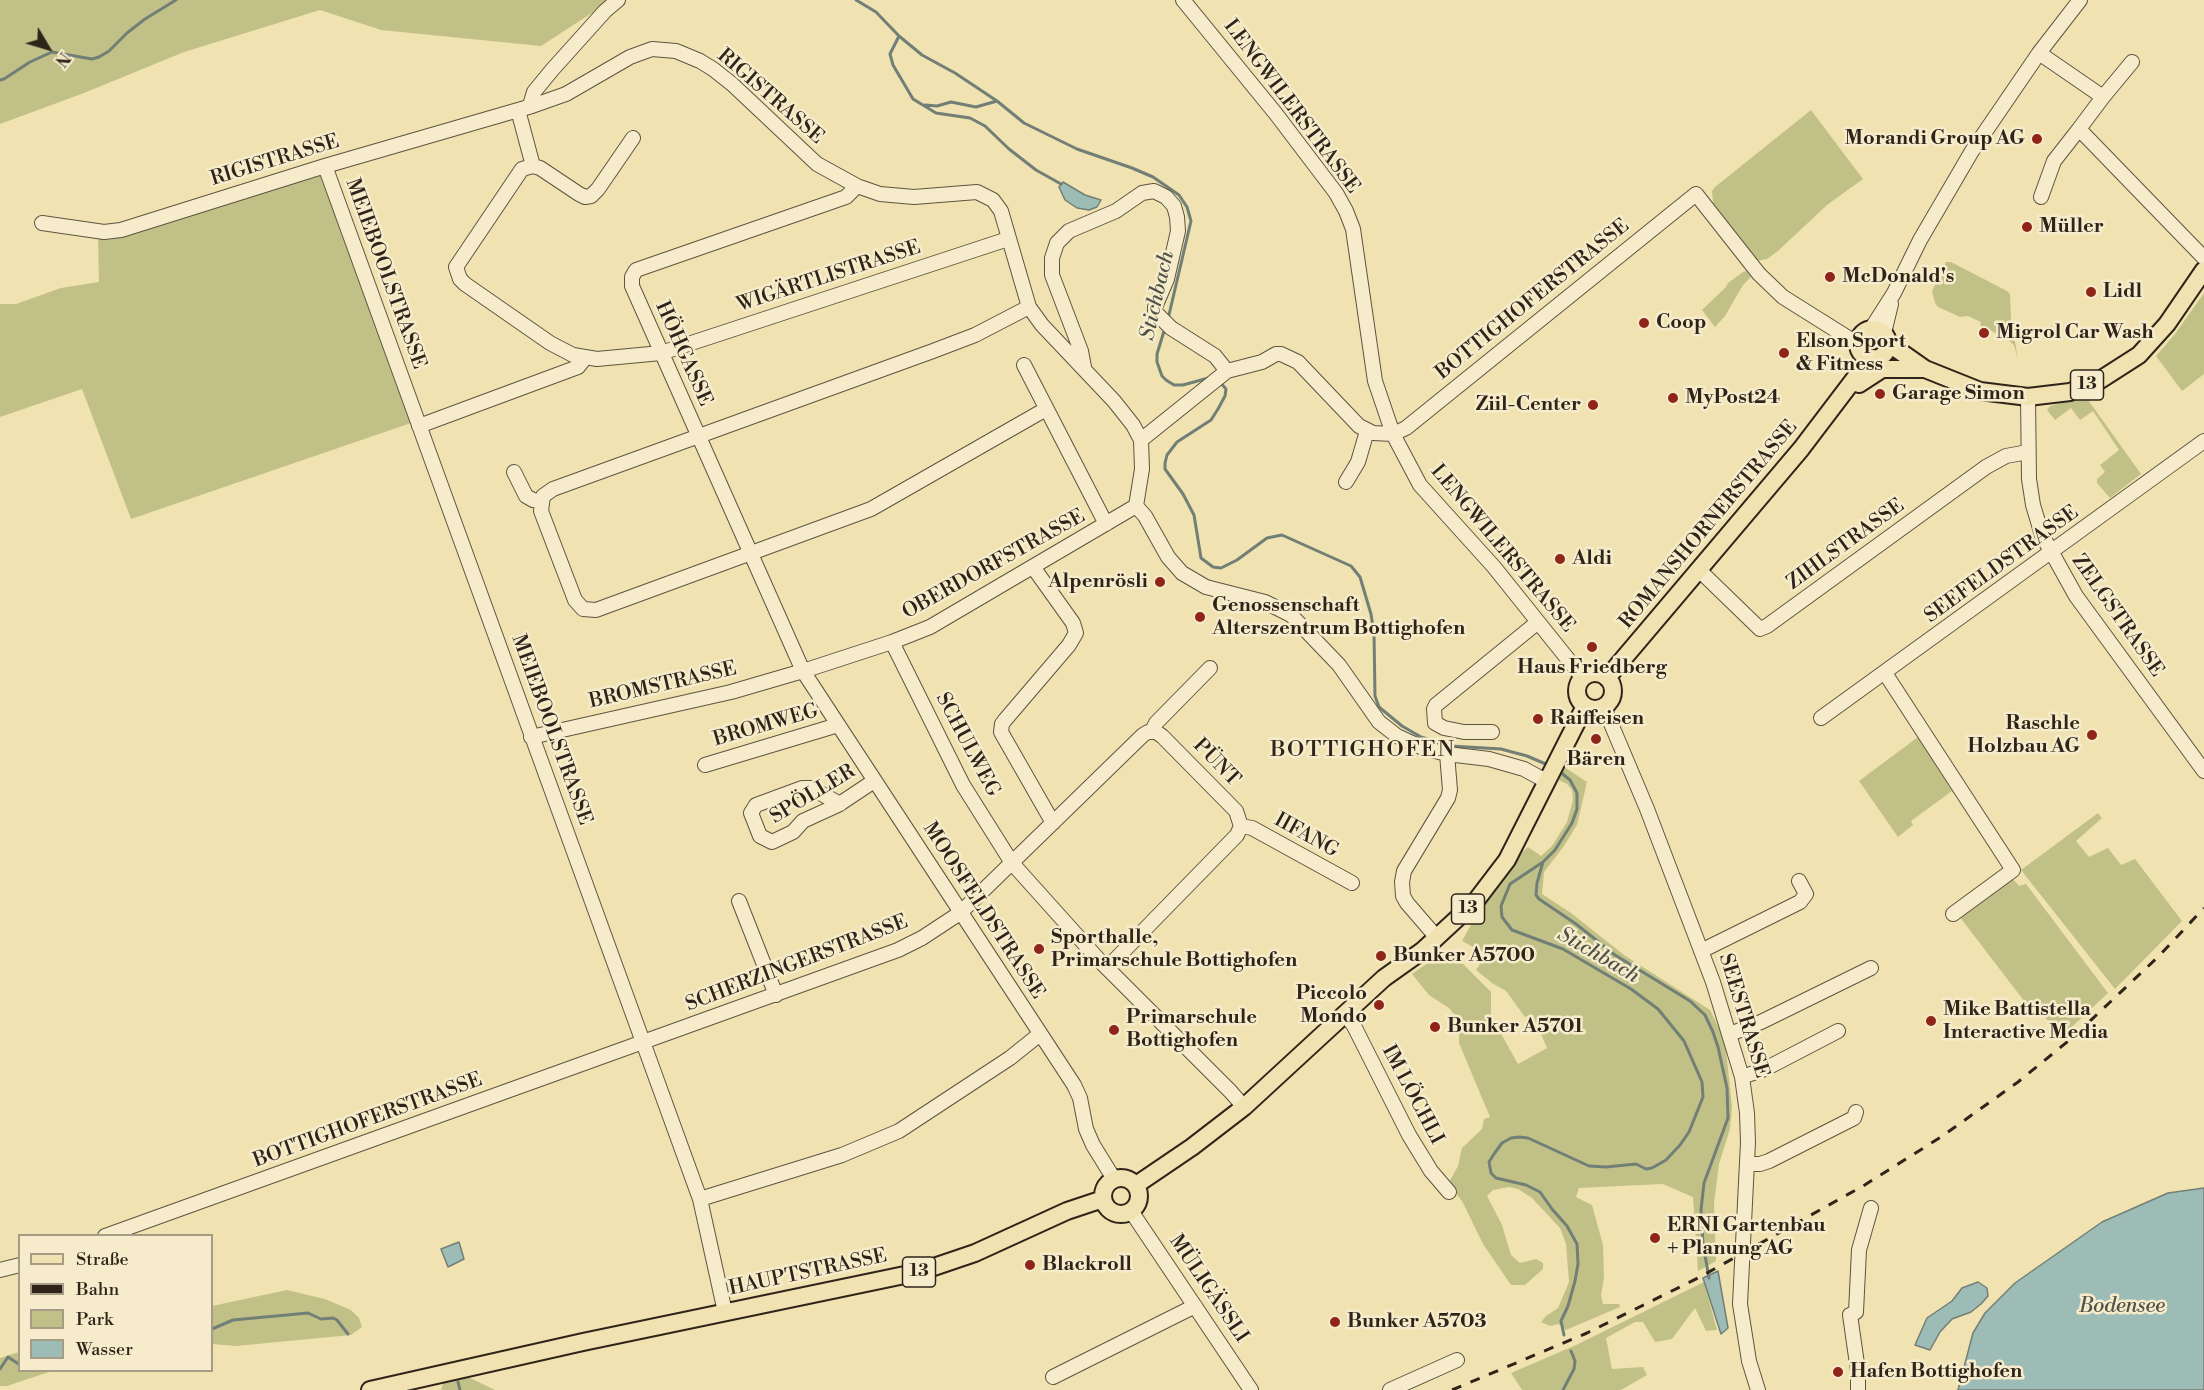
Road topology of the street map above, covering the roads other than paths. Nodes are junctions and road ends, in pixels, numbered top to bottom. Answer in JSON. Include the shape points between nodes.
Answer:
{"nodes":[{"id":1,"x":618,"y":0,"type":"edge"},
{"id":2,"x":1183,"y":0,"type":"edge"},
{"id":3,"x":2080,"y":0,"type":"edge"},
{"id":4,"x":2039,"y":53,"type":"junction"},
{"id":5,"x":2132,"y":62,"type":"dead end"},
{"id":6,"x":2103,"y":97,"type":"junction"},
{"id":7,"x":532,"y":106,"type":"junction"},
{"id":8,"x":518,"y":110,"type":"junction"},
{"id":9,"x":2079,"y":129,"type":"junction"},
{"id":10,"x":633,"y":138,"type":"dead end"},
{"id":11,"x":325,"y":166,"type":"junction"},
{"id":12,"x":533,"y":166,"type":"junction"},
{"id":13,"x":857,"y":186,"type":"junction"},
{"id":14,"x":2041,"y":197,"type":"dead end"},
{"id":15,"x":42,"y":223,"type":"dead end"},
{"id":16,"x":1008,"y":239,"type":"junction"},
{"id":17,"x":2204,"y":258,"type":"edge"},
{"id":18,"x":2204,"y":270,"type":"edge"},
{"id":19,"x":1029,"y":307,"type":"junction"},
{"id":20,"x":1873,"y":344,"type":"junction"},
{"id":21,"x":661,"y":353,"type":"junction"},
{"id":22,"x":585,"y":358,"type":"junction"},
{"id":23,"x":1024,"y":365,"type":"dead end"},
{"id":24,"x":1919,"y":365,"type":"junction"},
{"id":25,"x":1084,"y":367,"type":"junction"},
{"id":26,"x":1219,"y":378,"type":"junction"},
{"id":27,"x":2028,"y":397,"type":"junction"},
{"id":28,"x":1837,"y":401,"type":"junction"},
{"id":29,"x":1046,"y":410,"type":"junction"},
{"id":30,"x":419,"y":426,"type":"junction"},
{"id":31,"x":1367,"y":431,"type":"junction"},
{"id":32,"x":1393,"y":435,"type":"junction"},
{"id":33,"x":699,"y":436,"type":"junction"},
{"id":34,"x":1141,"y":440,"type":"junction"},
{"id":35,"x":2204,"y":441,"type":"edge"},
{"id":36,"x":2028,"y":452,"type":"junction"},
{"id":37,"x":514,"y":472,"type":"dead end"},
{"id":38,"x":1346,"y":482,"type":"dead end"},
{"id":39,"x":541,"y":501,"type":"junction"},
{"id":40,"x":1137,"y":506,"type":"junction"},
{"id":41,"x":1106,"y":524,"type":"junction"},
{"id":42,"x":2051,"y":553,"type":"junction"},
{"id":43,"x":751,"y":554,"type":"junction"},
{"id":44,"x":1033,"y":567,"type":"junction"},
{"id":45,"x":1699,"y":570,"type":"junction"},
{"id":46,"x":1538,"y":622,"type":"junction"},
{"id":47,"x":892,"y":642,"type":"junction"},
{"id":48,"x":1210,"y":668,"type":"dead end"},
{"id":49,"x":803,"y":671,"type":"junction"},
{"id":50,"x":1885,"y":673,"type":"junction"},
{"id":51,"x":1583,"y":678,"type":"junction"},
{"id":52,"x":1607,"y":678,"type":"junction"},
{"id":53,"x":1585,"y":706,"type":"junction"},
{"id":54,"x":1604,"y":707,"type":"junction"},
{"id":55,"x":1821,"y":718,"type":"dead end"},
{"id":56,"x":838,"y":725,"type":"junction"},
{"id":57,"x":1152,"y":731,"type":"junction"},
{"id":58,"x":1492,"y":732,"type":"dead end"},
{"id":59,"x":531,"y":737,"type":"junction"},
{"id":60,"x":1448,"y":754,"type":"junction"},
{"id":61,"x":705,"y":765,"type":"dead end"},
{"id":62,"x":2204,"y":771,"type":"edge"},
{"id":63,"x":1550,"y":772,"type":"junction"},
{"id":64,"x":874,"y":781,"type":"junction"},
{"id":65,"x":840,"y":804,"type":"junction"},
{"id":66,"x":1053,"y":823,"type":"junction"},
{"id":67,"x":1241,"y":826,"type":"junction"},
{"id":68,"x":1518,"y":837,"type":"junction"},
{"id":69,"x":1012,"y":863,"type":"junction"},
{"id":70,"x":1799,"y":881,"type":"dead end"},
{"id":71,"x":1352,"y":883,"type":"dead end"},
{"id":72,"x":739,"y":901,"type":"dead end"},
{"id":73,"x":960,"y":913,"type":"junction"},
{"id":74,"x":1953,"y":914,"type":"dead end"},
{"id":75,"x":1431,"y":932,"type":"junction"},
{"id":76,"x":1701,"y":951,"type":"junction"},
{"id":77,"x":1400,"y":965,"type":"junction"},
{"id":78,"x":1107,"y":968,"type":"junction"},
{"id":79,"x":1871,"y":968,"type":"dead end"},
{"id":80,"x":776,"y":995,"type":"junction"},
{"id":81,"x":1345,"y":1014,"type":"junction"},
{"id":82,"x":1838,"y":1031,"type":"dead end"},
{"id":83,"x":1040,"y":1034,"type":"junction"},
{"id":84,"x":1730,"y":1034,"type":"junction"},
{"id":85,"x":644,"y":1043,"type":"junction"},
{"id":86,"x":1742,"y":1077,"type":"junction"},
{"id":87,"x":1244,"y":1107,"type":"junction"},
{"id":88,"x":1856,"y":1112,"type":"dead end"},
{"id":89,"x":1747,"y":1164,"type":"junction"},
{"id":90,"x":1114,"y":1179,"type":"junction"},
{"id":91,"x":1136,"y":1185,"type":"junction"},
{"id":92,"x":1449,"y":1192,"type":"dead end"},
{"id":93,"x":700,"y":1199,"type":"junction"},
{"id":94,"x":1103,"y":1200,"type":"junction"},
{"id":95,"x":1870,"y":1208,"type":"dead end"},
{"id":96,"x":1131,"y":1211,"type":"junction"},
{"id":97,"x":111,"y":1234,"type":"edge"},
{"id":98,"x":18,"y":1266,"type":"edge"},
{"id":99,"x":0,"y":1270,"type":"edge"},
{"id":100,"x":1195,"y":1306,"type":"junction"},
{"id":101,"x":725,"y":1312,"type":"junction"},
{"id":102,"x":1457,"y":1360,"type":"dead end"},
{"id":103,"x":1053,"y":1377,"type":"dead end"},
{"id":104,"x":370,"y":1390,"type":"edge"},
{"id":105,"x":1251,"y":1390,"type":"edge"},
{"id":106,"x":1390,"y":1390,"type":"edge"},
{"id":107,"x":1758,"y":1390,"type":"edge"},
{"id":108,"x":1858,"y":1390,"type":"edge"}],
"edges":[{"from":1,"to":7,"type":"street","via":[[552,70],[534,93]]},
{"from":2,"to":32,"type":"street","name":"LENGWILERSTRASSE","via":[[1276,114],[1346,211],[1353,229],[1376,381]]},
{"from":3,"to":4,"type":"street","name":"ROMANSHORNERSTRASSE"},
{"from":4,"to":6,"type":"street"},
{"from":4,"to":20,"type":"street","name":"ROMANSHORNERSTRASSE","via":[[1969,157],[1920,240]]},
{"from":5,"to":6,"type":"street"},
{"from":6,"to":9,"type":"street"},
{"from":7,"to":8,"type":"street","name":"RIGISTRASSE"},
{"from":7,"to":13,"type":"street","name":"RIGISTRASSE","via":[[566,94],[641,52],[676,51],[713,69],[817,164]]},
{"from":8,"to":11,"type":"street","name":"RIGISTRASSE"},
{"from":8,"to":12,"type":"street"},
{"from":9,"to":14,"type":"street","via":[[2054,161]]},
{"from":9,"to":17,"type":"street"},
{"from":10,"to":12,"type":"street","via":[[591,196],[579,194]]},
{"from":11,"to":15,"type":"street","name":"RIGISTRASSE","via":[[121,230],[104,232]]},
{"from":11,"to":30,"type":"street","name":"MEIEBOOLSTRASSE"},
{"from":12,"to":22,"type":"street","via":[[519,172],[460,259],[457,273],[465,284],[542,338]]},
{"from":13,"to":16,"type":"street","name":"RIGISTRASSE","via":[[880,194],[914,197],[982,194],[998,206]]},
{"from":13,"to":21,"type":"street","name":"HÖHGASSE","via":[[846,197],[636,270],[632,286]]},
{"from":16,"to":19,"type":"street","name":"RIGISTRASSE"},
{"from":16,"to":21,"type":"street","name":"WIGÄRTLISTRASSE"},
{"from":18,"to":27,"type":"main road","number":"13","via":[[2155,339],[2130,362],[2100,381],[2053,395]]},
{"from":19,"to":25,"type":"street","name":"RIGISTRASSE"},
{"from":19,"to":33,"type":"street","via":[[975,334]]},
{"from":20,"to":24,"type":"main road","number":"13"},
{"from":20,"to":28,"type":"main road","name":"ROMANSHORNERSTRASSE","number":"13"},
{"from":20,"to":32,"type":"street","name":"BOTTIGHOFERSTRASSE","via":[[1825,323],[1784,297],[1759,274],[1696,194]]},
{"from":21,"to":22,"type":"street","name":"WIGÄRTLISTRASSE"},
{"from":21,"to":33,"type":"street","name":"HÖHGASSE"},
{"from":22,"to":30,"type":"street","via":[[578,367]]},
{"from":23,"to":29,"type":"street"},
{"from":24,"to":27,"type":"main road","number":"13","via":[[1980,392]]},
{"from":24,"to":28,"type":"main road","number":"13","via":[[1882,369]]},
{"from":25,"to":26,"type":"street","via":[[1082,351],[1052,275],[1052,258],[1069,231],[1116,211],[1142,193],[1154,191],[1166,196],[1174,206],[1178,231],[1167,279],[1155,307],[1157,315],[1215,356]]},
{"from":25,"to":34,"type":"street","name":"RIGISTRASSE"},
{"from":26,"to":31,"type":"street","via":[[1276,354],[1291,357]]},
{"from":26,"to":34,"type":"street"},
{"from":27,"to":36,"type":"street","name":"ZELGSTRASSE"},
{"from":28,"to":45,"type":"main road","name":"ROMANSHORNERSTRASSE","number":"13"},
{"from":29,"to":41,"type":"street"},
{"from":29,"to":43,"type":"street","via":[[871,509]]},
{"from":30,"to":59,"type":"street","name":"MEIEBOOLSTRASSE"},
{"from":31,"to":32,"type":"street"},
{"from":31,"to":38,"type":"street","via":[[1358,462]]},
{"from":32,"to":46,"type":"street","name":"LENGWILERSTRASSE","via":[[1420,485]]},
{"from":33,"to":39,"type":"street","via":[[553,489]]},
{"from":33,"to":43,"type":"street","name":"HÖHGASSE"},
{"from":34,"to":40,"type":"street"},
{"from":35,"to":42,"type":"street","name":"SEEFELDSTRASSE"},
{"from":36,"to":42,"type":"street","name":"ZELGSTRASSE","via":[[2033,505]]},
{"from":36,"to":45,"type":"street","name":"ZIHLSTRASSE","via":[[2006,456],[1986,467],[1760,629]]},
{"from":37,"to":39,"type":"street","via":[[526,496]]},
{"from":39,"to":43,"type":"street","via":[[575,600],[587,610]]},
{"from":40,"to":41,"type":"street","name":"OBERDORFSTRASSE"},
{"from":40,"to":60,"type":"street","via":[[1182,573],[1206,587],[1284,610],[1339,665],[1388,730],[1409,742]]},
{"from":41,"to":44,"type":"street","name":"OBERDORFSTRASSE"},
{"from":42,"to":50,"type":"street","name":"SEEFELDSTRASSE"},
{"from":42,"to":62,"type":"street","name":"ZELGSTRASSE","via":[[2086,611]]},
{"from":43,"to":49,"type":"street","name":"HÖHGASSE"},
{"from":44,"to":47,"type":"street","name":"OBERDORFSTRASSE","via":[[930,627]]},
{"from":44,"to":66,"type":"street","via":[[1076,633],[1005,720],[1001,732]]},
{"from":45,"to":52,"type":"main road","name":"ROMANSHORNERSTRASSE","number":"13"},
{"from":46,"to":51,"type":"street","name":"LENGWILERSTRASSE"},
{"from":46,"to":58,"type":"street","via":[[1434,709],[1435,723],[1444,728]]},
{"from":47,"to":49,"type":"street","name":"OBERDORFSTRASSE"},
{"from":47,"to":69,"type":"street","name":"SCHULWEG","via":[[963,785]]},
{"from":48,"to":57,"type":"street"},
{"from":49,"to":56,"type":"street","name":"MOOSFELDSTRASSE"},
{"from":49,"to":59,"type":"street","name":"BROMSTRASSE","via":[[731,692]]},
{"from":50,"to":55,"type":"street","name":"SEEFELDSTRASSE"},
{"from":50,"to":74,"type":"street","via":[[2013,870]]},
{"from":51,"to":52,"type":"main road","via":[[1595,673]]},
{"from":51,"to":53,"type":"main road","via":[[1577,690]]},
{"from":52,"to":54,"type":"main road","via":[[1613,691]]},
{"from":53,"to":54,"type":"main road"},
{"from":53,"to":63,"type":"main road","number":"13"},
{"from":54,"to":76,"type":"street","name":"SEESTRASSE"},
{"from":56,"to":61,"type":"street","name":"BROMWEG"},
{"from":56,"to":64,"type":"street","name":"MOOSFELDSTRASSE"},
{"from":57,"to":66,"type":"street","via":[[1143,735]]},
{"from":57,"to":67,"type":"street","name":"PÜNT","via":[[1162,736],[1236,811]]},
{"from":59,"to":85,"type":"street","name":"MEIEBOOLSTRASSE"},
{"from":60,"to":63,"type":"street"},
{"from":60,"to":75,"type":"street","via":[[1448,798],[1404,871],[1402,882],[1407,903]]},
{"from":63,"to":68,"type":"main road","number":"13"},
{"from":64,"to":65,"type":"street","name":"SPÖLLER"},
{"from":64,"to":73,"type":"street","name":"MOOSFELDSTRASSE"},
{"from":65,"to":65,"type":"street","name":"SPÖLLER","via":[[803,821],[793,832],[772,842],[760,836],[752,817],[756,805],[807,788]]},
{"from":66,"to":69,"type":"street"},
{"from":67,"to":71,"type":"street","name":"IIFANG","via":[[1252,828]]},
{"from":67,"to":78,"type":"street","via":[[1237,835]]},
{"from":68,"to":75,"type":"main road","number":"13","via":[[1480,885]]},
{"from":68,"to":77,"type":"main road","number":"13","via":[[1507,860],[1474,902],[1422,951]]},
{"from":69,"to":73,"type":"street","name":"SCHERZINGERSTRASSE"},
{"from":69,"to":78,"type":"street","name":"SCHULWEG"},
{"from":70,"to":76,"type":"street","via":[[1806,894],[1800,903]]},
{"from":72,"to":80,"type":"street"},
{"from":73,"to":80,"type":"street","name":"SCHERZINGERSTRASSE","via":[[898,950]]},
{"from":73,"to":83,"type":"street","name":"MOOSFELDSTRASSE"},
{"from":75,"to":77,"type":"main road","number":"13"},
{"from":76,"to":84,"type":"street","name":"SEESTRASSE"},
{"from":77,"to":81,"type":"main road","number":"13"},
{"from":78,"to":87,"type":"street","name":"SCHULWEG"},
{"from":79,"to":84,"type":"street"},
{"from":80,"to":85,"type":"street","name":"SCHERZINGERSTRASSE"},
{"from":81,"to":87,"type":"main road","number":"13"},
{"from":81,"to":92,"type":"street","name":"IM LÖCHLI","via":[[1409,1135]]},
{"from":82,"to":86,"type":"street"},
{"from":83,"to":90,"type":"street","name":"MOOSFELDSTRASSE","via":[[1077,1090],[1090,1139]]},
{"from":83,"to":93,"type":"street","via":[[899,1131],[843,1155]]},
{"from":84,"to":86,"type":"street","name":"SEESTRASSE"},
{"from":85,"to":93,"type":"street","name":"MEIEBOOLSTRASSE"},
{"from":85,"to":97,"type":"street","name":"BOTTIGHOFERSTRASSE"},
{"from":86,"to":89,"type":"street","name":"SEESTRASSE","via":[[1748,1127]]},
{"from":87,"to":91,"type":"main road","number":"13"},
{"from":88,"to":89,"type":"street","via":[[1854,1118],[1769,1161]]},
{"from":89,"to":107,"type":"street","name":"SEESTRASSE","via":[[1740,1304]]},
{"from":90,"to":91,"type":"main road","via":[[1128,1179]]},
{"from":90,"to":94,"type":"main road","via":[[1106,1186]]},
{"from":91,"to":96,"type":"main road","via":[[1140,1196]]},
{"from":93,"to":101,"type":"street","name":"MEIEBOOLSTRASSE"},
{"from":94,"to":96,"type":"main road","via":[[1114,1213]]},
{"from":94,"to":101,"type":"main road","name":"HAUPTSTRASSE","number":"13","via":[[919,1272]]},
{"from":95,"to":108,"type":"street","via":[[1859,1250],[1856,1312],[1850,1315]]},
{"from":96,"to":100,"type":"street","name":"MÜLIGÄSSLI"},
{"from":98,"to":99,"type":"street"},
{"from":100,"to":103,"type":"street"},
{"from":100,"to":105,"type":"street","name":"MÜLIGÄSSLI"},
{"from":101,"to":104,"type":"main road","name":"HAUPTSTRASSE","number":"13"},
{"from":102,"to":106,"type":"street"}]}
